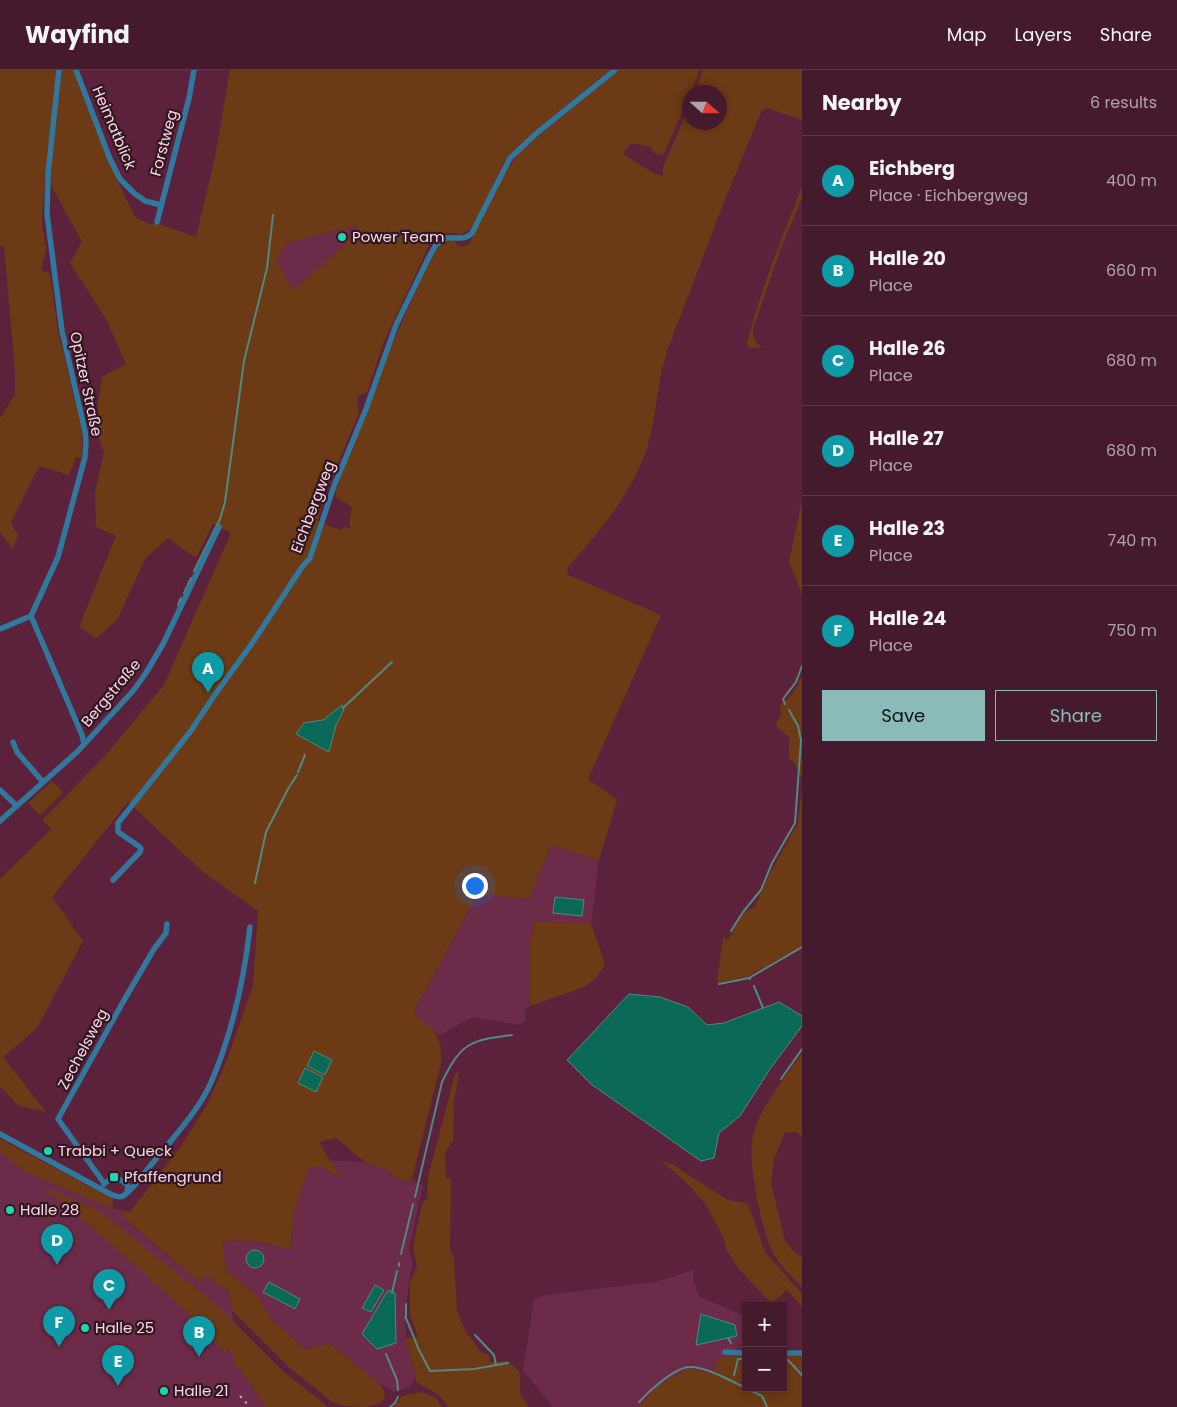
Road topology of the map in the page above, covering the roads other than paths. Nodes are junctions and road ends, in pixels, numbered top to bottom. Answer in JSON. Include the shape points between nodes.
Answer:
{"nodes":[{"id":1,"x":59,"y":70,"type":"edge"},
{"id":2,"x":76,"y":70,"type":"edge"},
{"id":3,"x":194,"y":70,"type":"edge"},
{"id":4,"x":615,"y":70,"type":"edge"},
{"id":5,"x":161,"y":205,"type":"junction"},
{"id":6,"x":157,"y":222,"type":"dead end"},
{"id":7,"x":219,"y":527,"type":"dead end"},
{"id":8,"x":31,"y":616,"type":"junction"},
{"id":9,"x":0,"y":629,"type":"edge"},
{"id":10,"x":13,"y":742,"type":"dead end"},
{"id":11,"x":84,"y":744,"type":"junction"},
{"id":12,"x":43,"y":782,"type":"junction"},
{"id":13,"x":0,"y":790,"type":"edge"},
{"id":14,"x":17,"y":806,"type":"junction"},
{"id":15,"x":0,"y":821,"type":"edge"},
{"id":16,"x":113,"y":880,"type":"dead end"},
{"id":17,"x":167,"y":924,"type":"dead end"},
{"id":18,"x":250,"y":928,"type":"dead end"},
{"id":19,"x":0,"y":1134,"type":"edge"},
{"id":20,"x":103,"y":1186,"type":"junction"},
{"id":21,"x":127,"y":1192,"type":"junction"},
{"id":22,"x":725,"y":1352,"type":"dead end"},
{"id":23,"x":742,"y":1353,"type":"edge"},
{"id":24,"x":787,"y":1353,"type":"edge"},
{"id":25,"x":802,"y":1353,"type":"edge"}],
"edges":[{"from":1,"to":8,"type":"street","name":"Opitzer Straße","via":[[47,214],[62,331],[86,442],[85,457],[58,556]]},
{"from":2,"to":5,"type":"street","name":"Heimatblick","via":[[120,179],[145,201]]},
{"from":3,"to":5,"type":"street","name":"Forstweg"},
{"from":4,"to":16,"type":"street","name":"Eichbergweg","via":[[510,158],[472,233],[460,240],[446,238],[436,245],[396,325],[310,558],[190,732],[127,811],[118,832],[140,847],[140,852]]},
{"from":5,"to":6,"type":"street","name":"Forstweg"},
{"from":7,"to":11,"type":"street","name":"Bergstraße","via":[[146,674],[115,713]]},
{"from":8,"to":9,"type":"street"},
{"from":8,"to":11,"type":"street"},
{"from":10,"to":12,"type":"street","via":[[17,752]]},
{"from":11,"to":12,"type":"street","name":"Bergstraße"},
{"from":12,"to":14,"type":"street","name":"Bergstraße"},
{"from":13,"to":14,"type":"street"},
{"from":14,"to":15,"type":"street","name":"Bergstraße"},
{"from":17,"to":20,"type":"street","name":"Zechelsweg","via":[[166,933],[118,1010],[58,1119],[87,1157]]},
{"from":18,"to":21,"type":"street","via":[[244,975],[228,1038],[205,1096]]},
{"from":19,"to":20,"type":"street"},
{"from":20,"to":21,"type":"street","via":[[117,1197]]},
{"from":20,"to":21,"type":"street","via":[[115,1178],[124,1181],[128,1186]]},
{"from":22,"to":23,"type":"street"},
{"from":24,"to":25,"type":"street"}]}
